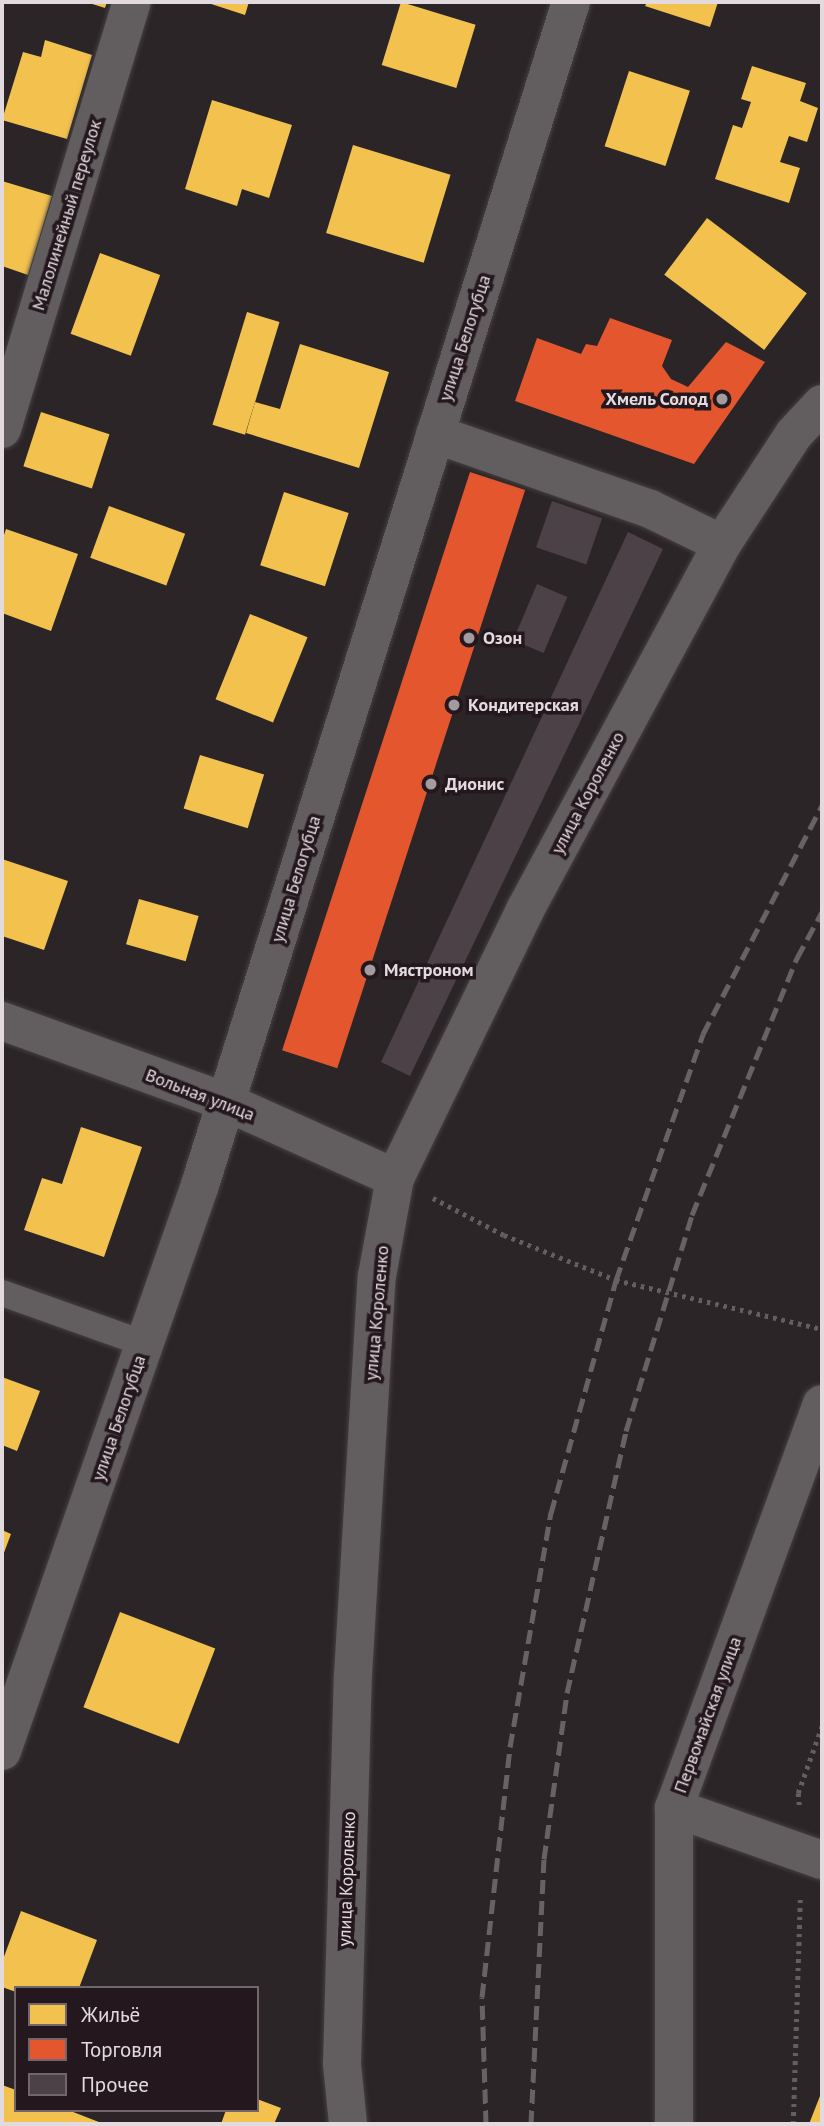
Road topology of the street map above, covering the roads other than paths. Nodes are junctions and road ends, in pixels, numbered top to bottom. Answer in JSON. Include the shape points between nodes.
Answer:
{"nodes":[{"id":1,"x":132,"y":2,"type":"edge"},
{"id":2,"x":572,"y":2,"type":"edge"},
{"id":3,"x":822,"y":404,"type":"edge"},
{"id":4,"x":2,"y":429,"type":"edge"},
{"id":5,"x":435,"y":434,"type":"junction"},
{"id":6,"x":722,"y":544,"type":"junction"},
{"id":7,"x":2,"y":1021,"type":"edge"},
{"id":8,"x":226,"y":1102,"type":"junction"},
{"id":9,"x":395,"y":1178,"type":"junction"},
{"id":10,"x":2,"y":1293,"type":"edge"},
{"id":11,"x":145,"y":1344,"type":"junction"},
{"id":12,"x":822,"y":1404,"type":"edge"},
{"id":13,"x":2,"y":1751,"type":"edge"},
{"id":14,"x":674,"y":1808,"type":"junction"},
{"id":15,"x":812,"y":1857,"type":"edge"},
{"id":16,"x":348,"y":2124,"type":"edge"},
{"id":17,"x":674,"y":2124,"type":"edge"}],
"edges":[{"from":1,"to":4,"type":"street","name":"Малолинейный переулок"},
{"from":2,"to":5,"type":"street","name":"улица Белогубца"},
{"from":3,"to":6,"type":"street","name":"улица Короленко","via":[[794,434]]},
{"from":5,"to":6,"type":"street","via":[[650,509]]},
{"from":5,"to":8,"type":"street","name":"улица Белогубца"},
{"from":6,"to":9,"type":"street","name":"улица Короленко","via":[[526,909]]},
{"from":7,"to":8,"type":"street","name":"Вольная улица"},
{"from":8,"to":9,"type":"street","name":"Вольная улица"},
{"from":8,"to":11,"type":"street","name":"улица Белогубца"},
{"from":9,"to":16,"type":"street","name":"улица Короленко","via":[[377,1276],[354,1675],[342,2064]]},
{"from":10,"to":11,"type":"lane"},
{"from":11,"to":13,"type":"street","name":"улица Белогубца"},
{"from":12,"to":14,"type":"street","name":"Первомайская улица"},
{"from":14,"to":15,"type":"street"},
{"from":14,"to":17,"type":"street","name":"Первомайская улица"}]}
